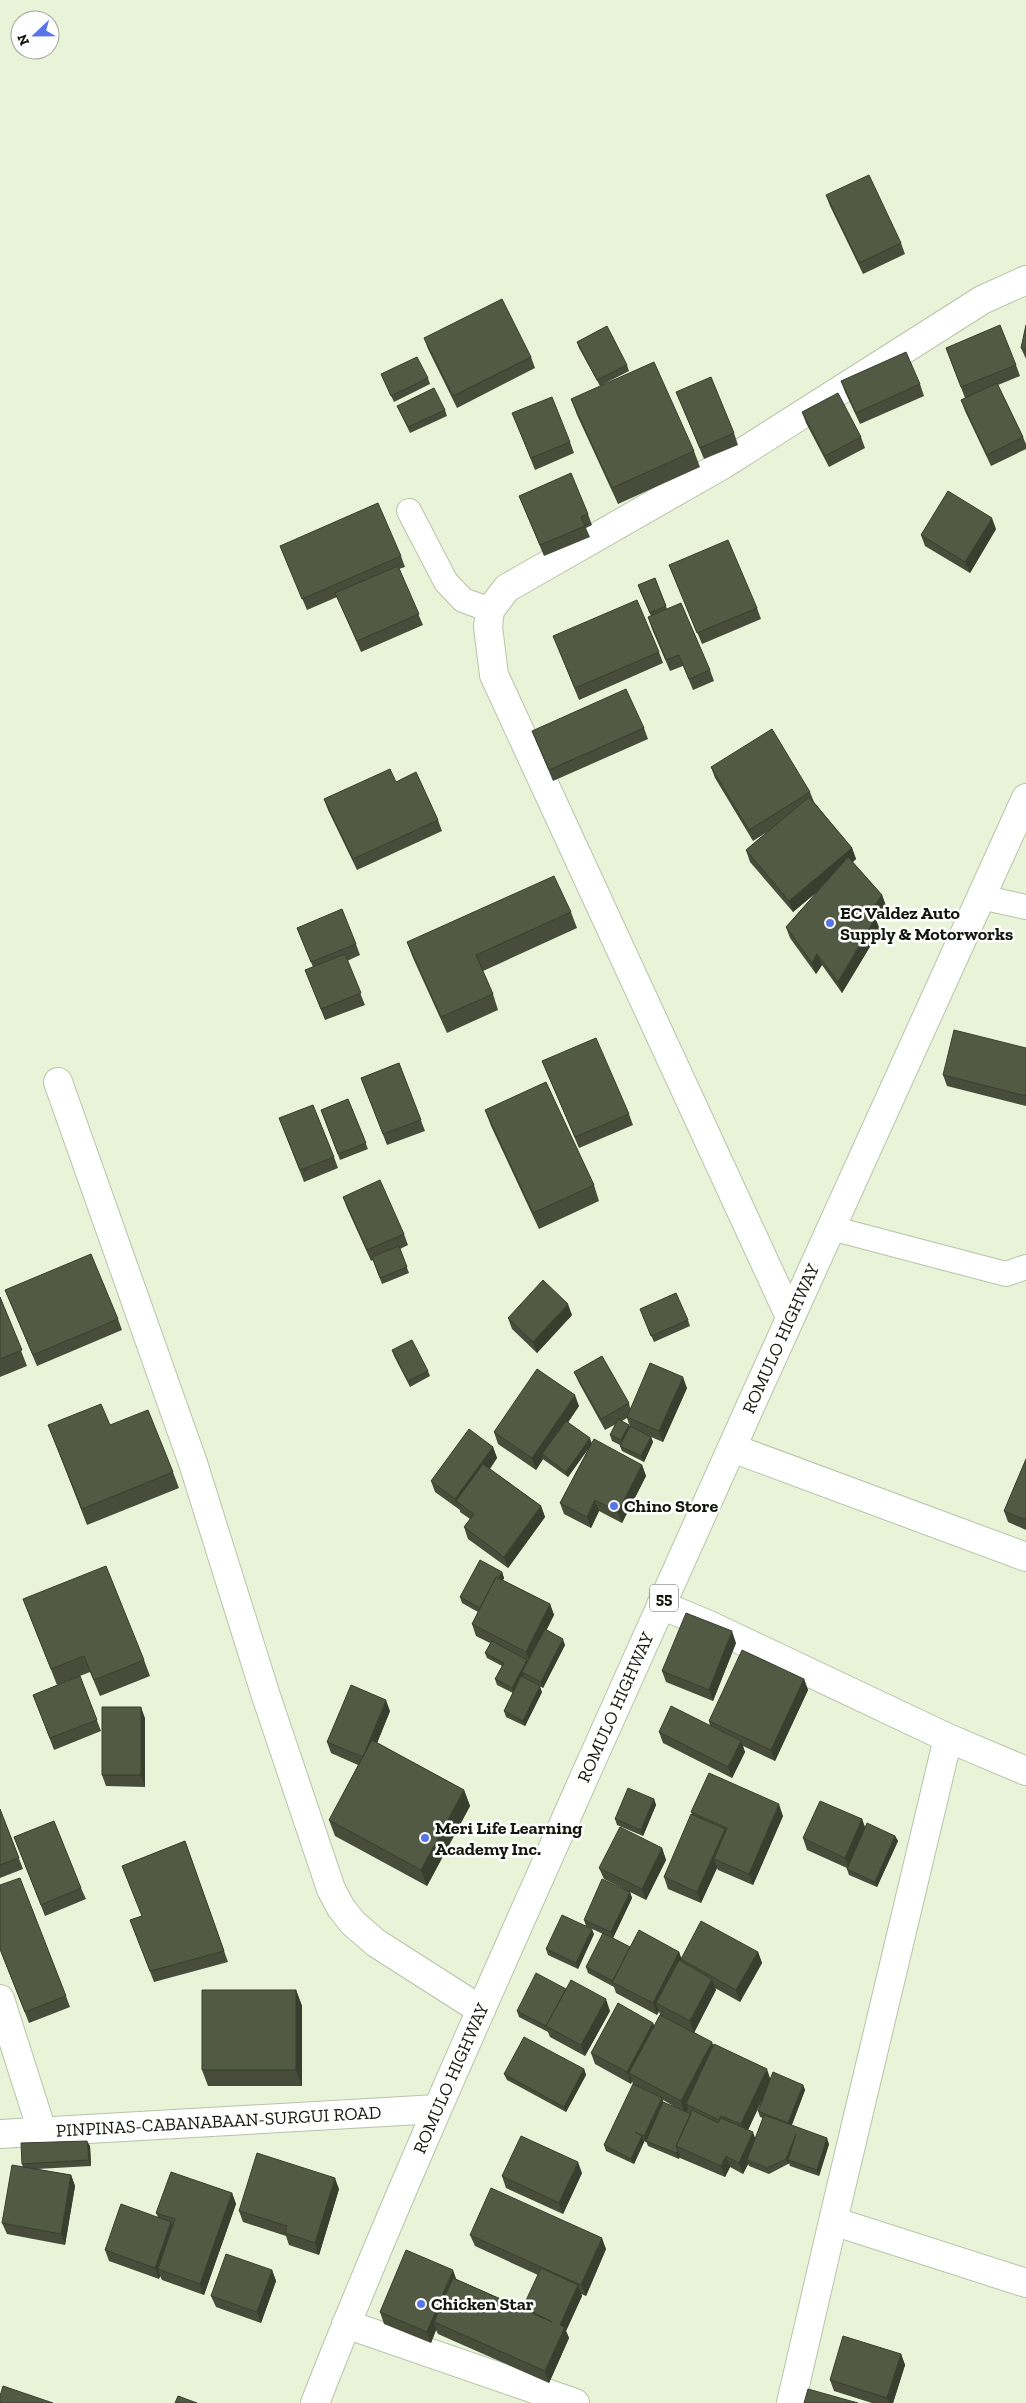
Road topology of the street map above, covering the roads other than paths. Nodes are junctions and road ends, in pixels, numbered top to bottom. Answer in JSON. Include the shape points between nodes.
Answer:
{"nodes":[{"id":1,"x":1026,"y":280,"type":"edge"},
{"id":2,"x":409,"y":511,"type":"dead end"},
{"id":3,"x":490,"y":610,"type":"junction"},
{"id":4,"x":1026,"y":798,"type":"edge"},
{"id":5,"x":981,"y":897,"type":"junction"},
{"id":6,"x":1026,"y":907,"type":"edge"},
{"id":7,"x":58,"y":1082,"type":"dead end"},
{"id":8,"x":830,"y":1228,"type":"junction"},
{"id":9,"x":1026,"y":1267,"type":"edge"},
{"id":10,"x":790,"y":1317,"type":"junction"},
{"id":11,"x":732,"y":1448,"type":"junction"},
{"id":12,"x":1026,"y":1557,"type":"edge"},
{"id":13,"x":661,"y":1605,"type":"junction"},
{"id":14,"x":948,"y":1738,"type":"junction"},
{"id":15,"x":1026,"y":1771,"type":"edge"},
{"id":16,"x":0,"y":1999,"type":"edge"},
{"id":17,"x":481,"y":2010,"type":"junction"},
{"id":18,"x":437,"y":2109,"type":"junction"},
{"id":19,"x":42,"y":2131,"type":"junction"},
{"id":20,"x":0,"y":2134,"type":"edge"},
{"id":21,"x":833,"y":2221,"type":"junction"},
{"id":22,"x":1026,"y":2284,"type":"edge"},
{"id":23,"x":346,"y":2324,"type":"junction"},
{"id":24,"x":315,"y":2403,"type":"edge"},
{"id":25,"x":575,"y":2403,"type":"edge"},
{"id":26,"x":791,"y":2403,"type":"edge"}],
"edges":[{"from":1,"to":3,"type":"main road","via":[[982,300],[724,464],[507,588]]},
{"from":2,"to":3,"type":"lane","via":[[446,582],[463,600]]},
{"from":3,"to":10,"type":"main road","via":[[488,628],[494,675]]},
{"from":4,"to":5,"type":"main road","name":"ROMULO HIGHWAY","number":"55"},
{"from":5,"to":6,"type":"lane"},
{"from":5,"to":8,"type":"main road","name":"ROMULO HIGHWAY","number":"55"},
{"from":7,"to":17,"type":"main road","via":[[193,1463],[266,1696],[332,1889],[353,1923],[376,1943]]},
{"from":8,"to":9,"type":"lane","via":[[1006,1274]]},
{"from":8,"to":10,"type":"main road","name":"ROMULO HIGHWAY","number":"55"},
{"from":10,"to":11,"type":"main road","name":"ROMULO HIGHWAY","number":"55"},
{"from":11,"to":12,"type":"main road"},
{"from":11,"to":13,"type":"main road","name":"ROMULO HIGHWAY","number":"55"},
{"from":13,"to":14,"type":"main road","via":[[709,1624]]},
{"from":13,"to":17,"type":"main road","name":"ROMULO HIGHWAY","number":"55"},
{"from":14,"to":15,"type":"main road"},
{"from":14,"to":21,"type":"main road"},
{"from":16,"to":19,"type":"main road"},
{"from":17,"to":18,"type":"main road","name":"ROMULO HIGHWAY","number":"55"},
{"from":18,"to":19,"type":"main road","name":"PINPINAS-CABANABAAN-SURGUI ROAD"},
{"from":18,"to":23,"type":"main road","name":"ROMULO HIGHWAY","number":"55"},
{"from":19,"to":20,"type":"main road","name":"PINPINAS-CABANABAAN-SURGUI ROAD"},
{"from":21,"to":22,"type":"main road"},
{"from":21,"to":26,"type":"main road"},
{"from":23,"to":24,"type":"main road","name":"ROMULO HIGHWAY","number":"55"},
{"from":23,"to":25,"type":"main road"}]}
